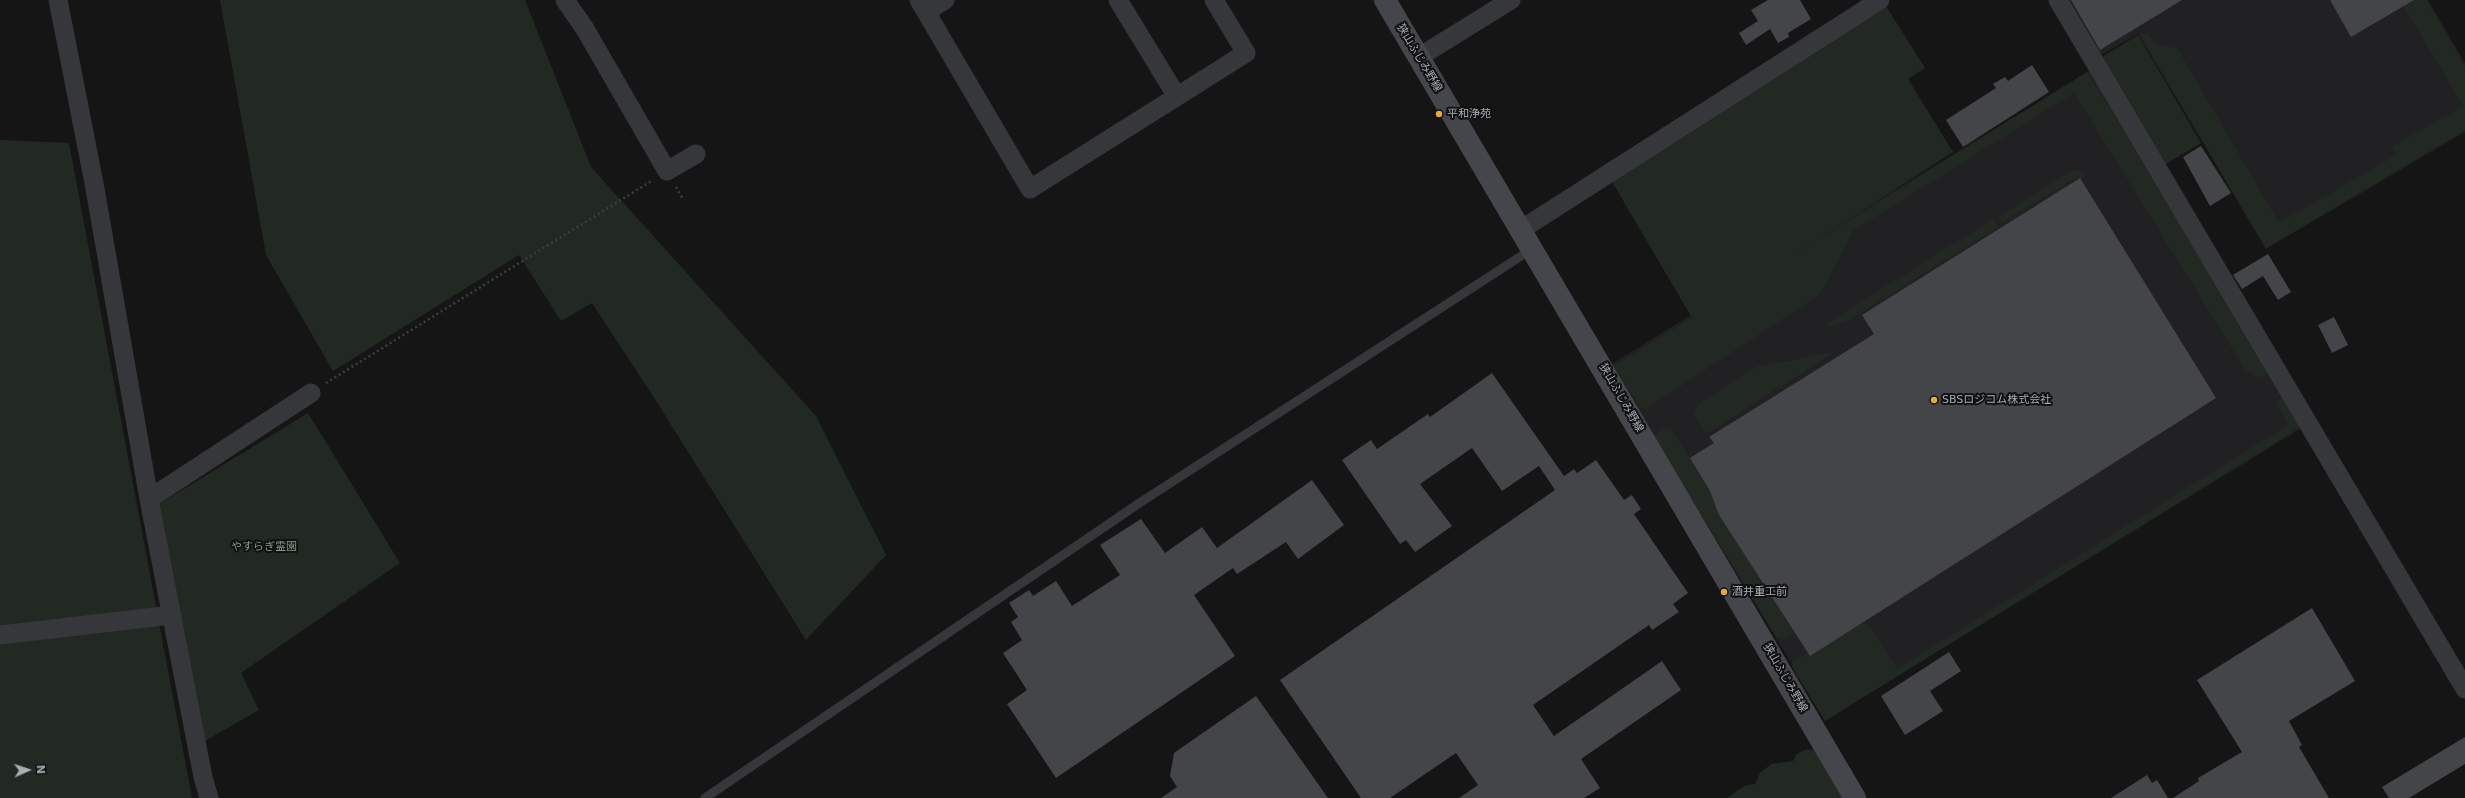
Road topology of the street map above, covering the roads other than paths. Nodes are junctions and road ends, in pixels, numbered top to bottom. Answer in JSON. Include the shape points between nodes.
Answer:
{"nodes":[{"id":1,"x":58,"y":0,"type":"edge"},
{"id":2,"x":565,"y":0,"type":"edge"},
{"id":3,"x":945,"y":0,"type":"edge"},
{"id":4,"x":1118,"y":0,"type":"edge"},
{"id":5,"x":1214,"y":0,"type":"edge"},
{"id":6,"x":1385,"y":0,"type":"edge"},
{"id":7,"x":1512,"y":0,"type":"edge"},
{"id":8,"x":1880,"y":0,"type":"edge"},
{"id":9,"x":2058,"y":0,"type":"edge"},
{"id":10,"x":923,"y":6,"type":"edge"},
{"id":11,"x":1419,"y":57,"type":"junction"},
{"id":12,"x":1176,"y":95,"type":"junction"},
{"id":13,"x":696,"y":154,"type":"dead end"},
{"id":14,"x":1522,"y":229,"type":"junction"},
{"id":15,"x":1533,"y":248,"type":"junction"},
{"id":16,"x":311,"y":393,"type":"road end"},
{"id":17,"x":149,"y":499,"type":"junction"},
{"id":18,"x":172,"y":615,"type":"junction"},
{"id":19,"x":0,"y":635,"type":"edge"},
{"id":20,"x":2465,"y":689,"type":"edge"},
{"id":21,"x":209,"y":798,"type":"edge"},
{"id":22,"x":705,"y":798,"type":"edge"},
{"id":23,"x":1855,"y":798,"type":"edge"}],
"edges":[{"from":1,"to":17,"type":"street","via":[[94,183]]},
{"from":2,"to":13,"type":"street","via":[[585,29],[666,171]]},
{"from":3,"to":10,"type":"street"},
{"from":4,"to":12,"type":"street"},
{"from":5,"to":12,"type":"street","via":[[1246,53]]},
{"from":6,"to":11,"type":"main road","name":"狭山ふじみ野線"},
{"from":7,"to":11,"type":"street"},
{"from":8,"to":14,"type":"street"},
{"from":9,"to":20,"type":"street"},
{"from":10,"to":12,"type":"street","via":[[1030,188]]},
{"from":11,"to":14,"type":"main road","name":"狭山ふじみ野線"},
{"from":14,"to":15,"type":"main road","name":"狭山ふじみ野線"},
{"from":15,"to":22,"type":"lane","via":[[1141,502]]},
{"from":15,"to":23,"type":"main road","name":"狭山ふじみ野線"},
{"from":16,"to":17,"type":"street"},
{"from":17,"to":18,"type":"street"},
{"from":18,"to":19,"type":"street"},
{"from":18,"to":21,"type":"street"}]}
